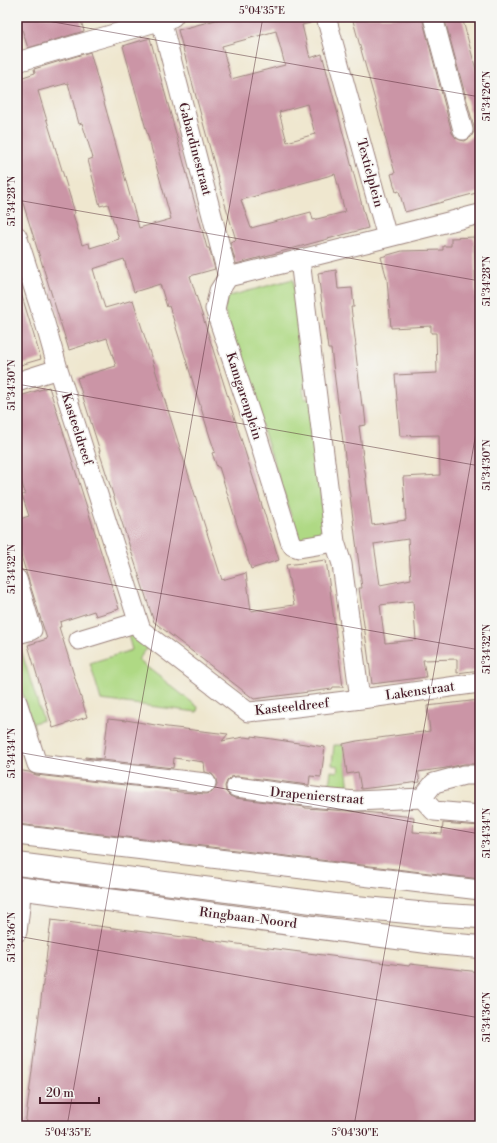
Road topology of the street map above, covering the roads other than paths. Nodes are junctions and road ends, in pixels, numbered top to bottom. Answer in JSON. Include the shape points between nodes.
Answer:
{"nodes":[{"id":1,"x":326,"y":17,"type":"edge"},
{"id":2,"x":433,"y":17,"type":"edge"},
{"id":3,"x":167,"y":19,"type":"edge"},
{"id":4,"x":17,"y":62,"type":"edge"},
{"id":5,"x":463,"y":130,"type":"dead end"},
{"id":6,"x":480,"y":214,"type":"edge"},
{"id":7,"x":17,"y":236,"type":"edge"},
{"id":8,"x":387,"y":237,"type":"junction"},
{"id":9,"x":300,"y":260,"type":"junction"},
{"id":10,"x":228,"y":277,"type":"junction"},
{"id":11,"x":58,"y":369,"type":"junction"},
{"id":12,"x":17,"y":382,"type":"edge"},
{"id":13,"x":335,"y":542,"type":"junction"},
{"id":14,"x":17,"y":579,"type":"edge"},
{"id":15,"x":138,"y":622,"type":"junction"},
{"id":16,"x":17,"y":634,"type":"edge"},
{"id":17,"x":79,"y":640,"type":"dead end"},
{"id":18,"x":480,"y":683,"type":"edge"},
{"id":19,"x":360,"y":699,"type":"junction"},
{"id":20,"x":17,"y":702,"type":"edge"},
{"id":21,"x":480,"y":775,"type":"edge"},
{"id":22,"x":206,"y":783,"type":"dead end"},
{"id":23,"x":236,"y":787,"type":"dead end"},
{"id":24,"x":422,"y":798,"type":"junction"},
{"id":25,"x":480,"y":815,"type":"edge"},
{"id":26,"x":17,"y":835,"type":"edge"},
{"id":27,"x":17,"y":864,"type":"edge"},
{"id":28,"x":19,"y":888,"type":"edge"},
{"id":29,"x":480,"y":890,"type":"edge"},
{"id":30,"x":480,"y":917,"type":"edge"},
{"id":31,"x":17,"y":932,"type":"edge"},
{"id":32,"x":480,"y":947,"type":"edge"}],
"edges":[{"from":1,"to":8,"type":"street","name":"Textielplein"},
{"from":2,"to":5,"type":"street"},
{"from":3,"to":4,"type":"street"},
{"from":3,"to":10,"type":"street","name":"Gabardinestraat"},
{"from":6,"to":8,"type":"street"},
{"from":7,"to":11,"type":"street","name":"Kasteeldreef"},
{"from":8,"to":9,"type":"street"},
{"from":9,"to":10,"type":"street"},
{"from":9,"to":13,"type":"street"},
{"from":10,"to":13,"type":"street","name":"Kamgarenplein","via":[[218,291],[215,309],[290,541],[293,546],[299,548]]},
{"from":11,"to":12,"type":"street"},
{"from":11,"to":15,"type":"street","name":"Kasteeldreef"},
{"from":13,"to":19,"type":"street","via":[[342,564]]},
{"from":14,"to":16,"type":"street","via":[[32,630]]},
{"from":15,"to":17,"type":"street"},
{"from":15,"to":19,"type":"street","name":"Kasteeldreef","via":[[141,630],[248,712]]},
{"from":18,"to":19,"type":"street","name":"Lakenstraat"},
{"from":20,"to":22,"type":"street","via":[[37,764]]},
{"from":21,"to":24,"type":"street","via":[[464,775],[434,783]]},
{"from":23,"to":24,"type":"street","name":"Drapenierstraat","via":[[356,801]]},
{"from":24,"to":25,"type":"street","via":[[434,811]]},
{"from":26,"to":29,"type":"street"},
{"from":27,"to":30,"type":"main road","name":"Ringbaan-Noord","via":[[335,905]]},
{"from":28,"to":31,"type":"street"},
{"from":28,"to":32,"type":"main road","name":"Ringbaan-Noord"}]}
